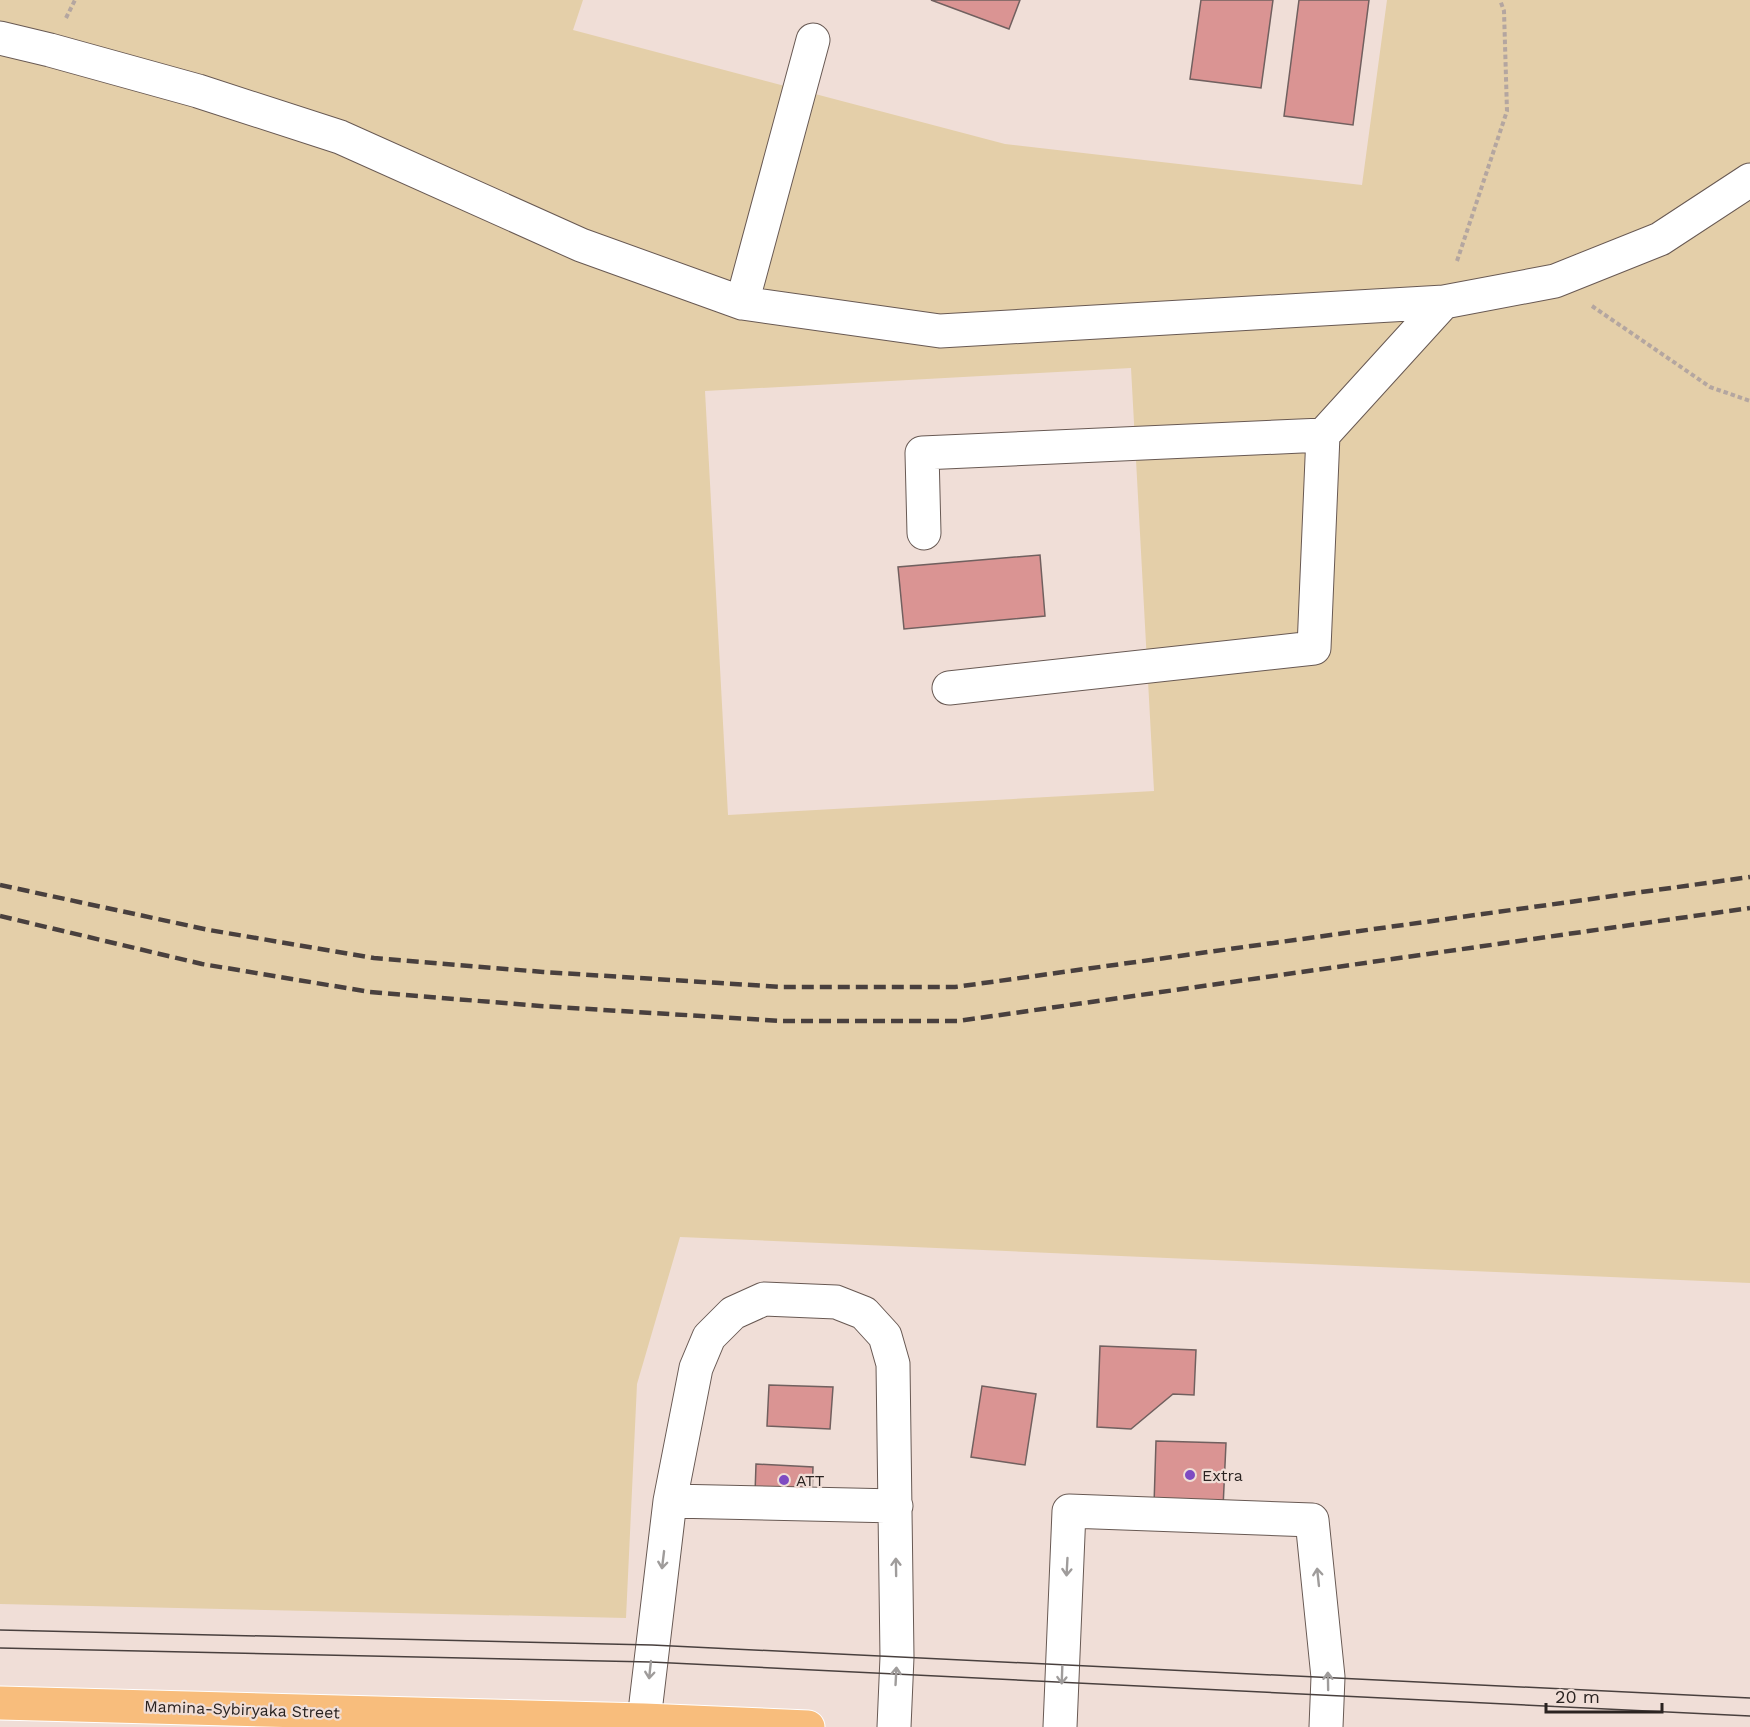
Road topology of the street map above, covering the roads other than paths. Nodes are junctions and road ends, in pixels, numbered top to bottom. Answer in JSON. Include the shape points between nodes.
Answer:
{"nodes":[{"id":1,"x":0,"y":38,"type":"edge"},
{"id":2,"x":813,"y":40,"type":"dead end"},
{"id":3,"x":1750,"y":180,"type":"edge"},
{"id":4,"x":1444,"y":302,"type":"junction"},
{"id":5,"x":742,"y":303,"type":"junction"},
{"id":6,"x":1323,"y":435,"type":"junction"},
{"id":7,"x":924,"y":533,"type":"dead end"},
{"id":8,"x":949,"y":688,"type":"dead end"},
{"id":9,"x":670,"y":1502,"type":"junction"},
{"id":10,"x":896,"y":1506,"type":"junction"},
{"id":11,"x":0,"y":1703,"type":"edge"},
{"id":12,"x":644,"y":1720,"type":"junction"},
{"id":13,"x":808,"y":1727,"type":"edge"},
{"id":14,"x":894,"y":1727,"type":"edge"},
{"id":15,"x":1060,"y":1727,"type":"edge"},
{"id":16,"x":1326,"y":1727,"type":"edge"}],
"edges":[{"from":1,"to":5,"type":"lane","via":[[198,91],[340,137],[581,245]]},
{"from":2,"to":5,"type":"lane"},
{"from":3,"to":4,"type":"lane","via":[[1660,238],[1555,281]]},
{"from":4,"to":5,"type":"lane","via":[[940,331]]},
{"from":4,"to":6,"type":"lane"},
{"from":6,"to":7,"type":"lane","via":[[922,453]]},
{"from":6,"to":8,"type":"lane","via":[[1314,648]]},
{"from":9,"to":10,"type":"lane"},
{"from":9,"to":10,"type":"lane","via":[[696,1368],[709,1337],[733,1313],[764,1299],[836,1302],[864,1313],[885,1336],[893,1364]]},
{"from":9,"to":12,"type":"lane","one_way":true},
{"from":14,"to":10,"type":"lane","one_way":true},
{"from":11,"to":12,"type":"main road","name":"Mamina-Sybiryaka Street"},
{"from":12,"to":13,"type":"main road","name":"Mamina-Sybiryaka Street"},
{"from":16,"to":15,"type":"lane","one_way":true,"via":[[1328,1677],[1312,1520],[1069,1511]]}]}
